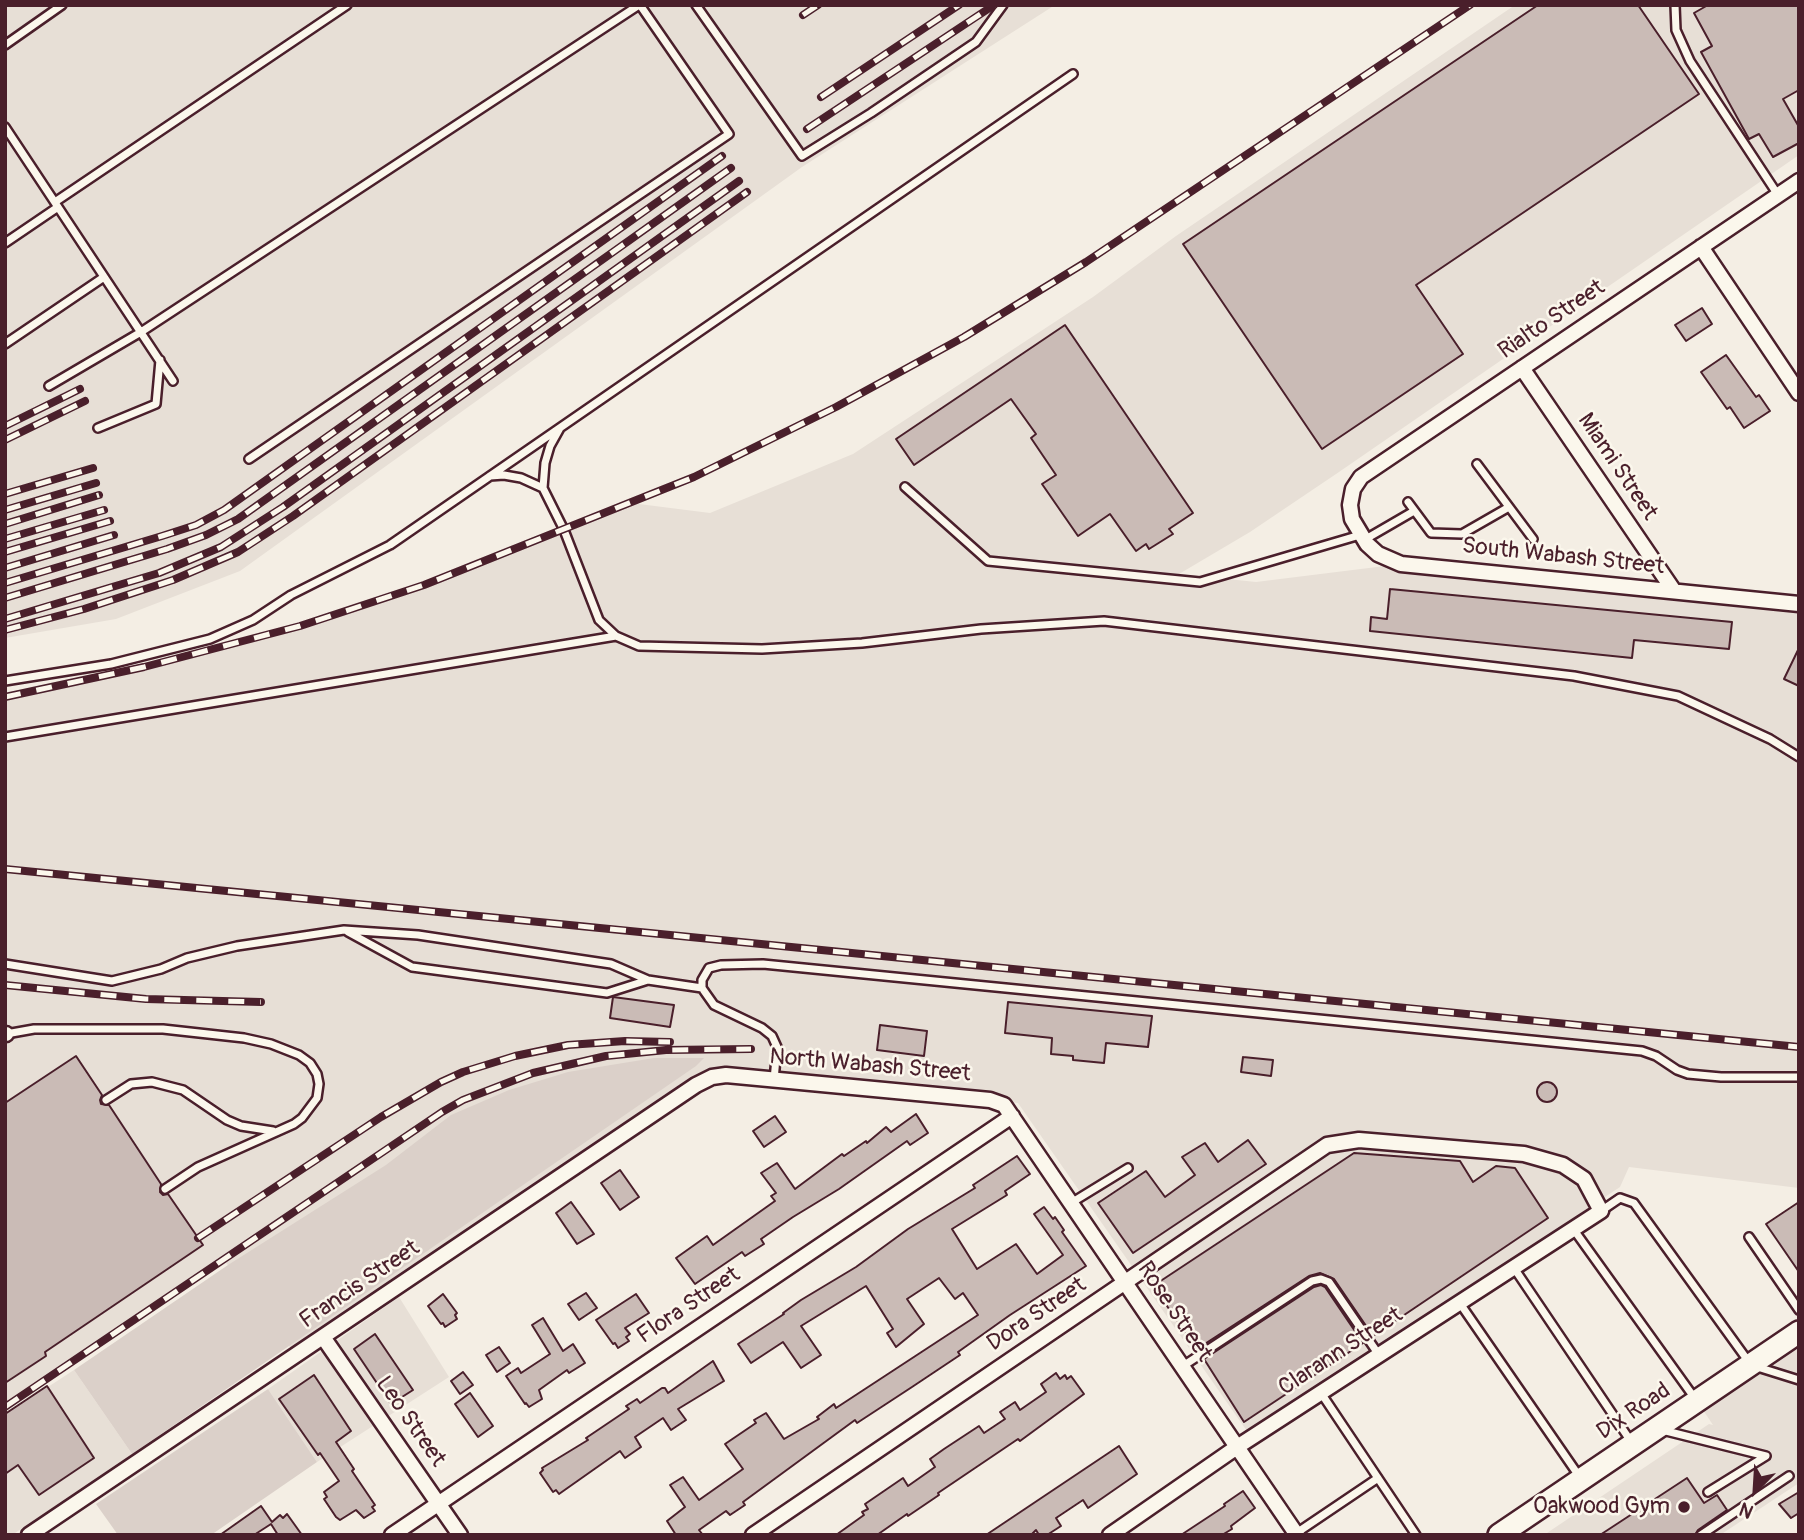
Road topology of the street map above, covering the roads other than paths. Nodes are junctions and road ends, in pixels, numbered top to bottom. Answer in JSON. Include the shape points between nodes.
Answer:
{"nodes":[{"id":1,"x":62,"y":5,"type":"edge"},
{"id":2,"x":347,"y":5,"type":"edge"},
{"id":3,"x":640,"y":5,"type":"edge"},
{"id":4,"x":696,"y":5,"type":"edge"},
{"id":5,"x":1003,"y":5,"type":"edge"},
{"id":6,"x":1675,"y":5,"type":"edge"},
{"id":7,"x":5,"y":45,"type":"edge"},
{"id":8,"x":1073,"y":74,"type":"dead end"},
{"id":9,"x":5,"y":127,"type":"edge"},
{"id":10,"x":1799,"y":181,"type":"edge"},
{"id":11,"x":1779,"y":195,"type":"junction"},
{"id":12,"x":57,"y":205,"type":"junction"},
{"id":13,"x":5,"y":243,"type":"edge"},
{"id":14,"x":1701,"y":247,"type":"junction"},
{"id":15,"x":104,"y":277,"type":"junction"},
{"id":16,"x":141,"y":332,"type":"junction"},
{"id":17,"x":5,"y":344,"type":"edge"},
{"id":18,"x":159,"y":360,"type":"junction"},
{"id":19,"x":1522,"y":368,"type":"junction"},
{"id":20,"x":173,"y":381,"type":"dead end"},
{"id":21,"x":49,"y":386,"type":"dead end"},
{"id":22,"x":1799,"y":393,"type":"edge"},
{"id":23,"x":98,"y":428,"type":"dead end"},
{"id":24,"x":560,"y":428,"type":"junction"},
{"id":25,"x":249,"y":459,"type":"dead end"},
{"id":26,"x":1477,"y":464,"type":"dead end"},
{"id":27,"x":489,"y":477,"type":"junction"},
{"id":28,"x":905,"y":487,"type":"dead end"},
{"id":29,"x":543,"y":488,"type":"junction"},
{"id":30,"x":1408,"y":502,"type":"dead end"},
{"id":31,"x":1509,"y":507,"type":"junction"},
{"id":32,"x":1415,"y":511,"type":"junction"},
{"id":33,"x":1362,"y":538,"type":"junction"},
{"id":34,"x":1533,"y":539,"type":"dead end"},
{"id":35,"x":1674,"y":591,"type":"junction"},
{"id":36,"x":1799,"y":604,"type":"edge"},
{"id":37,"x":616,"y":636,"type":"junction"},
{"id":38,"x":5,"y":681,"type":"edge"},
{"id":39,"x":5,"y":737,"type":"edge"},
{"id":40,"x":1799,"y":757,"type":"edge"},
{"id":41,"x":344,"y":930,"type":"junction"},
{"id":42,"x":5,"y":964,"type":"edge"},
{"id":43,"x":648,"y":979,"type":"junction"},
{"id":44,"x":702,"y":988,"type":"junction"},
{"id":45,"x":5,"y":1034,"type":"edge"},
{"id":46,"x":718,"y":1076,"type":"joint"},
{"id":47,"x":1799,"y":1077,"type":"edge"},
{"id":48,"x":774,"y":1080,"type":"junction"},
{"id":49,"x":106,"y":1100,"type":"dead end"},
{"id":50,"x":1012,"y":1116,"type":"junction"},
{"id":51,"x":277,"y":1132,"type":"junction"},
{"id":52,"x":1128,"y":1168,"type":"dead end"},
{"id":53,"x":165,"y":1189,"type":"dead end"},
{"id":54,"x":1071,"y":1203,"type":"junction"},
{"id":55,"x":1601,"y":1211,"type":"junction"},
{"id":56,"x":1574,"y":1230,"type":"junction"},
{"id":57,"x":1749,"y":1237,"type":"dead end"},
{"id":58,"x":1514,"y":1268,"type":"junction"},
{"id":59,"x":1126,"y":1282,"type":"junction"},
{"id":60,"x":1459,"y":1302,"type":"junction"},
{"id":61,"x":1799,"y":1310,"type":"edge"},
{"id":62,"x":1799,"y":1332,"type":"edge"},
{"id":63,"x":323,"y":1337,"type":"junction"},
{"id":64,"x":1378,"y":1355,"type":"junction"},
{"id":65,"x":1751,"y":1364,"type":"junction"},
{"id":66,"x":1183,"y":1366,"type":"junction"},
{"id":67,"x":1799,"y":1380,"type":"edge"},
{"id":68,"x":1321,"y":1393,"type":"junction"},
{"id":69,"x":1697,"y":1401,"type":"junction"},
{"id":70,"x":1655,"y":1428,"type":"junction"},
{"id":71,"x":1633,"y":1444,"type":"junction"},
{"id":72,"x":1237,"y":1447,"type":"junction"},
{"id":73,"x":1789,"y":1476,"type":"dead end"},
{"id":74,"x":1378,"y":1478,"type":"junction"},
{"id":75,"x":1581,"y":1479,"type":"junction"},
{"id":76,"x":1708,"y":1492,"type":"dead end"},
{"id":77,"x":439,"y":1503,"type":"junction"},
{"id":78,"x":1296,"y":1534,"type":"edge"},
{"id":79,"x":1502,"y":1534,"type":"edge"},
{"id":80,"x":29,"y":1535,"type":"edge"},
{"id":81,"x":392,"y":1535,"type":"edge"},
{"id":82,"x":460,"y":1535,"type":"edge"},
{"id":83,"x":753,"y":1535,"type":"edge"},
{"id":84,"x":1110,"y":1535,"type":"edge"},
{"id":85,"x":1416,"y":1535,"type":"edge"},
{"id":86,"x":1701,"y":1535,"type":"edge"}],
"edges":[{"from":1,"to":7,"type":"lane"},
{"from":2,"to":12,"type":"lane"},
{"from":3,"to":16,"type":"lane"},
{"from":3,"to":25,"type":"lane","via":[[729,134]]},
{"from":4,"to":5,"type":"lane","via":[[802,156],[976,42]]},
{"from":6,"to":11,"type":"lane","via":[[1676,30],[1690,61]]},
{"from":8,"to":24,"type":"lane"},
{"from":9,"to":12,"type":"lane"},
{"from":10,"to":11,"type":"street","name":"Rialto Street"},
{"from":11,"to":14,"type":"street","name":"Rialto Street"},
{"from":12,"to":13,"type":"lane"},
{"from":12,"to":15,"type":"lane"},
{"from":14,"to":19,"type":"street","name":"Rialto Street"},
{"from":14,"to":22,"type":"street"},
{"from":15,"to":16,"type":"lane"},
{"from":15,"to":17,"type":"lane"},
{"from":16,"to":18,"type":"lane"},
{"from":16,"to":21,"type":"lane"},
{"from":18,"to":20,"type":"lane"},
{"from":18,"to":23,"type":"lane","via":[[156,404]]},
{"from":19,"to":33,"type":"street","name":"Rialto Street","via":[[1361,477],[1353,489],[1350,509]]},
{"from":19,"to":35,"type":"street","name":"Miami Street"},
{"from":24,"to":27,"type":"lane"},
{"from":24,"to":29,"type":"lane","via":[[550,446]]},
{"from":26,"to":31,"type":"lane"},
{"from":27,"to":29,"type":"lane","via":[[521,478]]},
{"from":27,"to":38,"type":"lane","via":[[390,545],[210,639],[111,664]]},
{"from":28,"to":33,"type":"lane","via":[[988,561],[1200,582]]},
{"from":29,"to":37,"type":"lane","via":[[599,620]]},
{"from":30,"to":32,"type":"lane"},
{"from":31,"to":32,"type":"lane","via":[[1462,534],[1432,533]]},
{"from":31,"to":34,"type":"lane"},
{"from":32,"to":33,"type":"lane"},
{"from":33,"to":35,"type":"street","name":"South Wabash Street","via":[[1378,554],[1401,564]]},
{"from":35,"to":36,"type":"street","name":"South Wabash Street"},
{"from":37,"to":39,"type":"lane"},
{"from":37,"to":40,"type":"lane","via":[[639,646],[762,649],[1104,621],[1574,676],[1678,696]]},
{"from":41,"to":42,"type":"lane","via":[[237,946],[111,981]]},
{"from":41,"to":43,"type":"lane","via":[[418,935],[611,964]]},
{"from":41,"to":43,"type":"lane","via":[[412,967],[607,993]]},
{"from":43,"to":44,"type":"lane"},
{"from":44,"to":47,"type":"lane","via":[[709,968],[763,964],[1642,1051],[1677,1070],[1701,1075]]},
{"from":44,"to":48,"type":"lane","via":[[714,1005],[772,1036],[777,1047]]},
{"from":45,"to":51,"type":"lane","via":[[34,1029],[163,1029],[271,1044],[310,1063],[319,1084],[317,1098],[302,1118]]},
{"from":46,"to":48,"type":"street","name":"North Wabash Street"},
{"from":46,"to":63,"type":"street","name":"Francis Street","via":[[696,1085]]},
{"from":48,"to":50,"type":"street","name":"North Wabash Street","via":[[989,1100],[1004,1105]]},
{"from":49,"to":51,"type":"lane","via":[[131,1084],[152,1082],[183,1090],[241,1126]]},
{"from":50,"to":54,"type":"street","name":"Rose Street"},
{"from":50,"to":77,"type":"street","name":"Flora Street"},
{"from":51,"to":53,"type":"lane","via":[[198,1167]]},
{"from":52,"to":54,"type":"lane"},
{"from":54,"to":59,"type":"street","name":"Rose Street"},
{"from":55,"to":56,"type":"street","name":"Clarann Street"},
{"from":55,"to":59,"type":"street","name":"Dora Street","via":[[1584,1180],[1563,1165],[1524,1154],[1349,1140],[1327,1145]]},
{"from":55,"to":65,"type":"lane","via":[[1620,1198],[1634,1203]]},
{"from":56,"to":58,"type":"street","name":"Clarann Street"},
{"from":56,"to":69,"type":"lane"},
{"from":57,"to":61,"type":"lane"},
{"from":58,"to":60,"type":"street","name":"Clarann Street"},
{"from":58,"to":71,"type":"lane"},
{"from":59,"to":66,"type":"street","name":"Rose Street"},
{"from":59,"to":83,"type":"street","name":"Dora Street"},
{"from":60,"to":64,"type":"street","name":"Clarann Street"},
{"from":60,"to":75,"type":"lane"},
{"from":62,"to":65,"type":"main road","name":"Dix Road"},
{"from":63,"to":77,"type":"street","name":"Leo Street"},
{"from":63,"to":80,"type":"street","name":"Francis Street"},
{"from":64,"to":66,"type":"lane","via":[[1329,1282],[1321,1279]]},
{"from":64,"to":68,"type":"street","name":"Clarann Street"},
{"from":65,"to":67,"type":"lane"},
{"from":65,"to":69,"type":"main road","name":"Dix Road"},
{"from":66,"to":72,"type":"street","name":"Rose Street"},
{"from":68,"to":72,"type":"street","name":"Clarann Street"},
{"from":68,"to":74,"type":"lane"},
{"from":69,"to":70,"type":"main road","name":"Dix Road"},
{"from":70,"to":71,"type":"main road","name":"Dix Road"},
{"from":70,"to":76,"type":"lane","via":[[1766,1456]]},
{"from":71,"to":75,"type":"main road","name":"Dix Road"},
{"from":72,"to":78,"type":"street","name":"Rose Street"},
{"from":72,"to":84,"type":"street","name":"Clarann Street"},
{"from":73,"to":86,"type":"lane"},
{"from":74,"to":78,"type":"lane"},
{"from":74,"to":85,"type":"lane"},
{"from":75,"to":79,"type":"main road","name":"Dix Road"},
{"from":77,"to":81,"type":"street","name":"Flora Street"},
{"from":77,"to":82,"type":"street","name":"Leo Street"}]}
